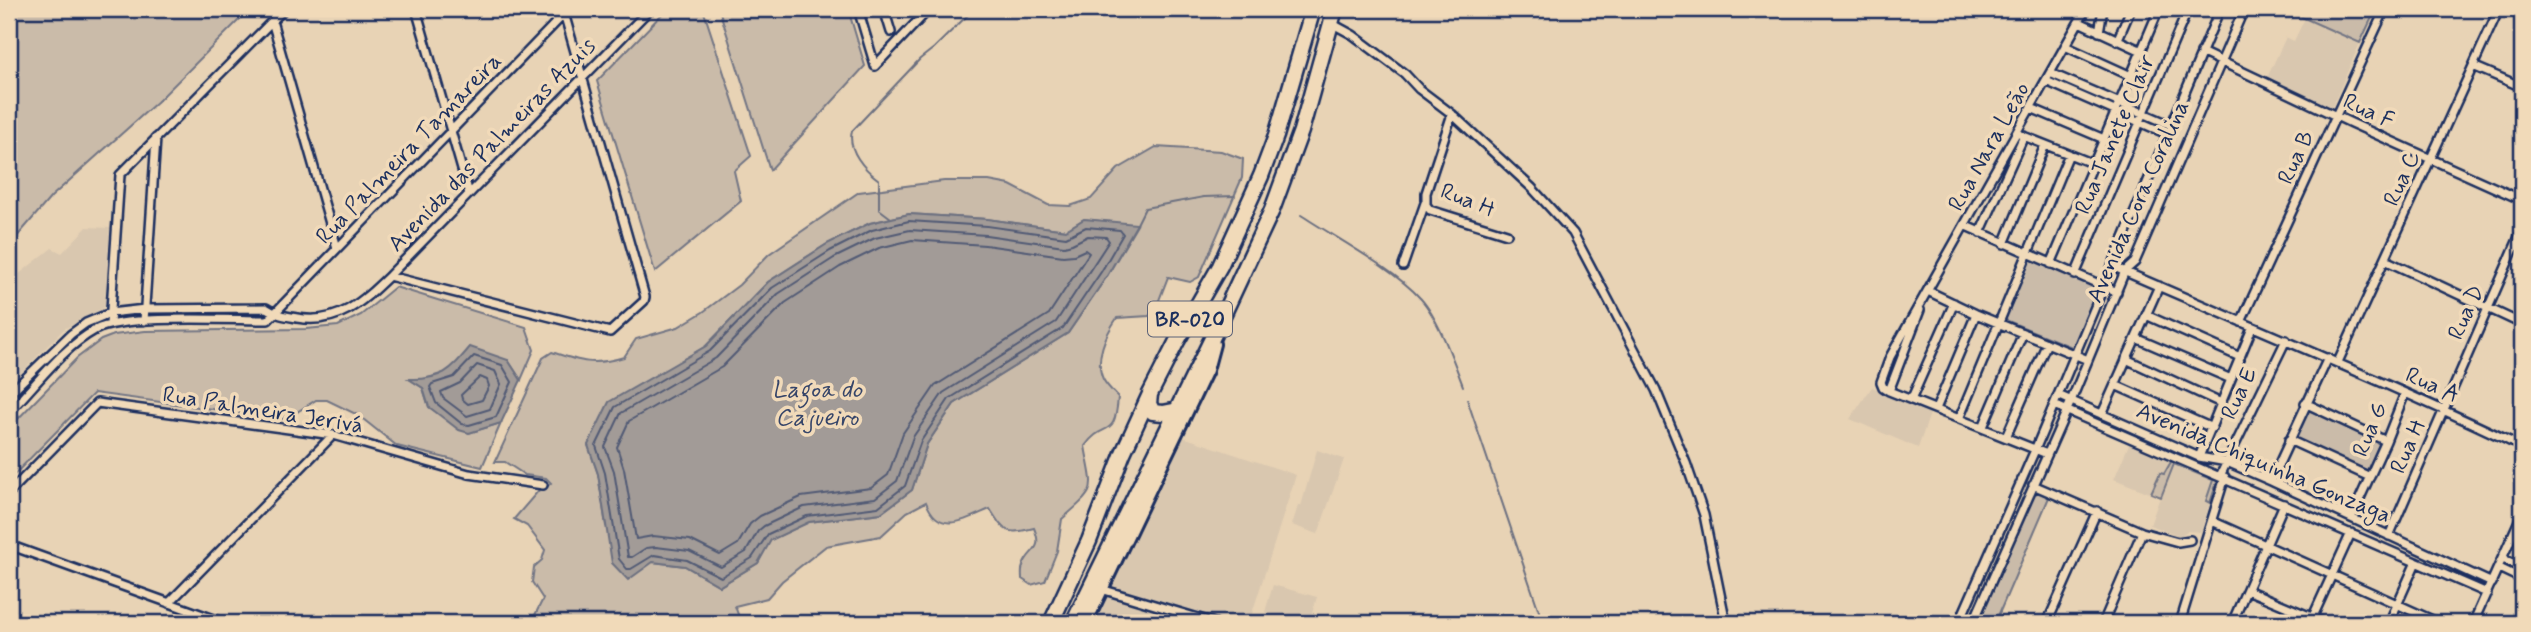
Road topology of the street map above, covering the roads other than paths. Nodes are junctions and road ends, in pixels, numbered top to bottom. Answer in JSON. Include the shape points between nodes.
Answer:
{"nodes":[{"id":1,"x":284,"y":9,"type":"edge"},
{"id":2,"x":416,"y":9,"type":"edge"},
{"id":3,"x":650,"y":9,"type":"edge"},
{"id":4,"x":858,"y":9,"type":"edge"},
{"id":5,"x":884,"y":9,"type":"edge"},
{"id":6,"x":929,"y":9,"type":"edge"},
{"id":7,"x":1313,"y":9,"type":"edge"},
{"id":8,"x":2086,"y":9,"type":"edge"},
{"id":9,"x":2103,"y":9,"type":"edge"},
{"id":10,"x":2131,"y":9,"type":"edge"},
{"id":11,"x":2160,"y":9,"type":"edge"},
{"id":12,"x":2188,"y":9,"type":"edge"},
{"id":13,"x":2220,"y":9,"type":"edge"},
{"id":14,"x":2244,"y":9,"type":"edge"},
{"id":15,"x":2385,"y":9,"type":"edge"},
{"id":16,"x":2499,"y":9,"type":"edge"},
{"id":17,"x":565,"y":10,"type":"edge"},
{"id":18,"x":1333,"y":16,"type":"edge"},
{"id":19,"x":272,"y":21,"type":"junction"},
{"id":20,"x":2079,"y":22,"type":"junction"},
{"id":21,"x":891,"y":32,"type":"dead end"},
{"id":22,"x":2099,"y":32,"type":"junction"},
{"id":23,"x":2117,"y":41,"type":"junction"},
{"id":24,"x":2065,"y":46,"type":"junction"},
{"id":25,"x":2142,"y":51,"type":"junction"},
{"id":26,"x":2202,"y":52,"type":"junction"},
{"id":27,"x":2220,"y":62,"type":"junction"},
{"id":28,"x":2473,"y":66,"type":"junction"},
{"id":29,"x":1295,"y":73,"type":"junction"},
{"id":30,"x":2131,"y":76,"type":"junction"},
{"id":31,"x":2048,"y":77,"type":"junction"},
{"id":32,"x":582,"y":78,"type":"junction"},
{"id":33,"x":1314,"y":82,"type":"junction"},
{"id":34,"x":2522,"y":87,"type":"edge"},
{"id":35,"x":2120,"y":103,"type":"junction"},
{"id":36,"x":2031,"y":108,"type":"junction"},
{"id":37,"x":2116,"y":111,"type":"junction"},
{"id":38,"x":2143,"y":113,"type":"junction"},
{"id":39,"x":1452,"y":114,"type":"junction"},
{"id":40,"x":2336,"y":116,"type":"junction"},
{"id":41,"x":2140,"y":122,"type":"junction"},
{"id":42,"x":2171,"y":125,"type":"junction"},
{"id":43,"x":451,"y":131,"type":"junction"},
{"id":44,"x":2167,"y":134,"type":"junction"},
{"id":45,"x":2020,"y":135,"type":"junction"},
{"id":46,"x":156,"y":137,"type":"junction"},
{"id":47,"x":2104,"y":139,"type":"junction"},
{"id":48,"x":2045,"y":145,"type":"junction"},
{"id":49,"x":2069,"y":154,"type":"junction"},
{"id":50,"x":2431,"y":159,"type":"junction"},
{"id":51,"x":2094,"y":164,"type":"junction"},
{"id":52,"x":469,"y":194,"type":"junction"},
{"id":53,"x":2522,"y":200,"type":"edge"},
{"id":54,"x":1425,"y":203,"type":"junction"},
{"id":55,"x":1966,"y":226,"type":"junction"},
{"id":56,"x":2522,"y":230,"type":"edge"},
{"id":57,"x":1507,"y":233,"type":"dead end"},
{"id":58,"x":1980,"y":233,"type":"junction"},
{"id":59,"x":2004,"y":244,"type":"junction"},
{"id":60,"x":337,"y":248,"type":"junction"},
{"id":61,"x":2028,"y":254,"type":"junction"},
{"id":62,"x":2385,"y":260,"type":"junction"},
{"id":63,"x":2050,"y":264,"type":"junction"},
{"id":64,"x":1403,"y":266,"type":"dead end"},
{"id":65,"x":2112,"y":266,"type":"junction"},
{"id":66,"x":2125,"y":271,"type":"junction"},
{"id":67,"x":389,"y":275,"type":"junction"},
{"id":68,"x":2075,"y":275,"type":"junction"},
{"id":69,"x":2104,"y":286,"type":"junction"},
{"id":70,"x":2159,"y":286,"type":"junction"},
{"id":71,"x":1928,"y":291,"type":"junction"},
{"id":72,"x":2117,"y":292,"type":"junction"},
{"id":73,"x":1922,"y":302,"type":"junction"},
{"id":74,"x":1954,"y":303,"type":"junction"},
{"id":75,"x":2488,"y":308,"type":"junction"},
{"id":76,"x":145,"y":309,"type":"junction"},
{"id":77,"x":110,"y":313,"type":"junction"},
{"id":78,"x":274,"y":314,"type":"junction"},
{"id":79,"x":1976,"y":314,"type":"junction"},
{"id":80,"x":2146,"y":315,"type":"junction"},
{"id":81,"x":144,"y":321,"type":"junction"},
{"id":82,"x":2241,"y":322,"type":"junction"},
{"id":83,"x":1999,"y":323,"type":"junction"},
{"id":84,"x":110,"y":324,"type":"junction"},
{"id":85,"x":2522,"y":324,"type":"edge"},
{"id":86,"x":1218,"y":326,"type":"junction"},
{"id":87,"x":2252,"y":328,"type":"junction"},
{"id":88,"x":2023,"y":333,"type":"junction"},
{"id":89,"x":2136,"y":338,"type":"junction"},
{"id":90,"x":2286,"y":340,"type":"junction"},
{"id":91,"x":2047,"y":343,"type":"junction"},
{"id":92,"x":2075,"y":354,"type":"junction"},
{"id":93,"x":2240,"y":357,"type":"junction"},
{"id":94,"x":2328,"y":358,"type":"junction"},
{"id":95,"x":2126,"y":359,"type":"junction"},
{"id":96,"x":2088,"y":360,"type":"junction"},
{"id":97,"x":2338,"y":362,"type":"junction"},
{"id":98,"x":2231,"y":380,"type":"junction"},
{"id":99,"x":2115,"y":385,"type":"junction"},
{"id":100,"x":1889,"y":391,"type":"junction"},
{"id":101,"x":1151,"y":392,"type":"junction"},
{"id":102,"x":2405,"y":393,"type":"junction"},
{"id":103,"x":9,"y":394,"type":"edge"},
{"id":104,"x":2058,"y":395,"type":"junction"},
{"id":105,"x":1911,"y":400,"type":"junction"},
{"id":106,"x":2071,"y":401,"type":"junction"},
{"id":107,"x":2221,"y":403,"type":"junction"},
{"id":108,"x":2305,"y":403,"type":"junction"},
{"id":109,"x":2054,"y":405,"type":"junction"},
{"id":110,"x":1936,"y":409,"type":"junction"},
{"id":111,"x":2443,"y":409,"type":"junction"},
{"id":112,"x":1178,"y":410,"type":"junction"},
{"id":113,"x":2067,"y":410,"type":"junction"},
{"id":114,"x":9,"y":412,"type":"edge"},
{"id":115,"x":2102,"y":414,"type":"junction"},
{"id":116,"x":1959,"y":419,"type":"junction"},
{"id":117,"x":1983,"y":427,"type":"junction"},
{"id":118,"x":2211,"y":428,"type":"junction"},
{"id":119,"x":334,"y":435,"type":"junction"},
{"id":120,"x":2006,"y":437,"type":"junction"},
{"id":121,"x":2289,"y":440,"type":"junction"},
{"id":122,"x":2386,"y":441,"type":"junction"},
{"id":123,"x":2522,"y":447,"type":"edge"},
{"id":124,"x":2035,"y":450,"type":"junction"},
{"id":125,"x":2047,"y":454,"type":"junction"},
{"id":126,"x":2199,"y":457,"type":"junction"},
{"id":127,"x":2227,"y":462,"type":"junction"},
{"id":128,"x":2200,"y":467,"type":"junction"},
{"id":129,"x":2222,"y":477,"type":"junction"},
{"id":130,"x":2370,"y":477,"type":"junction"},
{"id":131,"x":2271,"y":481,"type":"junction"},
{"id":132,"x":544,"y":485,"type":"dead end"},
{"id":133,"x":2034,"y":485,"type":"junction"},
{"id":134,"x":9,"y":493,"type":"edge"},
{"id":135,"x":2284,"y":504,"type":"junction"},
{"id":136,"x":2097,"y":511,"type":"junction"},
{"id":137,"x":2522,"y":514,"type":"edge"},
{"id":138,"x":2351,"y":518,"type":"junction"},
{"id":139,"x":2212,"y":522,"type":"junction"},
{"id":140,"x":2142,"y":532,"type":"junction"},
{"id":141,"x":2351,"y":533,"type":"junction"},
{"id":142,"x":2389,"y":536,"type":"junction"},
{"id":143,"x":2190,"y":540,"type":"dead end"},
{"id":144,"x":9,"y":545,"type":"edge"},
{"id":145,"x":2266,"y":545,"type":"junction"},
{"id":146,"x":2503,"y":559,"type":"junction"},
{"id":147,"x":2416,"y":562,"type":"junction"},
{"id":148,"x":2522,"y":567,"type":"edge"},
{"id":149,"x":2499,"y":568,"type":"junction"},
{"id":150,"x":2332,"y":575,"type":"junction"},
{"id":151,"x":2522,"y":579,"type":"edge"},
{"id":152,"x":2492,"y":583,"type":"junction"},
{"id":153,"x":1101,"y":589,"type":"junction"},
{"id":154,"x":2247,"y":590,"type":"junction"},
{"id":155,"x":2487,"y":593,"type":"junction"},
{"id":156,"x":169,"y":603,"type":"junction"},
{"id":157,"x":2397,"y":605,"type":"junction"},
{"id":158,"x":2311,"y":620,"type":"edge"},
{"id":159,"x":2475,"y":621,"type":"edge"},
{"id":160,"x":225,"y":623,"type":"edge"},
{"id":161,"x":1051,"y":623,"type":"edge"},
{"id":162,"x":1073,"y":623,"type":"edge"},
{"id":163,"x":1085,"y":623,"type":"edge"},
{"id":164,"x":1215,"y":623,"type":"edge"},
{"id":165,"x":1726,"y":623,"type":"edge"},
{"id":166,"x":1959,"y":623,"type":"edge"},
{"id":167,"x":1973,"y":623,"type":"edge"},
{"id":168,"x":2047,"y":623,"type":"edge"},
{"id":169,"x":2104,"y":623,"type":"edge"},
{"id":170,"x":2180,"y":623,"type":"edge"},
{"id":171,"x":2232,"y":623,"type":"edge"},
{"id":172,"x":2326,"y":623,"type":"edge"},
{"id":173,"x":2389,"y":623,"type":"edge"},
{"id":174,"x":2439,"y":623,"type":"edge"},
{"id":175,"x":2487,"y":623,"type":"edge"}],
"edges":[{"from":1,"to":19,"type":"street"},
{"from":2,"to":43,"type":"street"},
{"from":3,"to":32,"type":"street","name":"Avenida das Palmeiras Azuis"},
{"from":4,"to":6,"type":"street","via":[[875,66]]},
{"from":5,"to":21,"type":"street"},
{"from":7,"to":29,"type":"highway","number":"BR-020"},
{"from":8,"to":20,"type":"street","name":"Rua Nara Leão"},
{"from":9,"to":22,"type":"street"},
{"from":10,"to":23,"type":"street"},
{"from":11,"to":25,"type":"street"},
{"from":12,"to":38,"type":"street","name":"Rua Janete Clair"},
{"from":13,"to":26,"type":"street","name":"Avenida Cora Coralina"},
{"from":14,"to":27,"type":"street","name":"Avenida Cora Coralina"},
{"from":15,"to":40,"type":"street","name":"Rua B"},
{"from":16,"to":28,"type":"street","name":"Rua C"},
{"from":17,"to":32,"type":"street"},
{"from":17,"to":43,"type":"street","name":"Rua Palmeira Tamareira"},
{"from":18,"to":33,"type":"highway","number":"BR-020"},
{"from":18,"to":39,"type":"street"},
{"from":19,"to":46,"type":"street"},
{"from":19,"to":60,"type":"street"},
{"from":20,"to":22,"type":"street"},
{"from":20,"to":24,"type":"street","name":"Rua Nara Leão"},
{"from":22,"to":23,"type":"street"},
{"from":23,"to":25,"type":"street"},
{"from":24,"to":30,"type":"street"},
{"from":24,"to":31,"type":"street","name":"Rua Nara Leão"},
{"from":25,"to":30,"type":"street"},
{"from":26,"to":27,"type":"street","name":"Rua F"},
{"from":26,"to":42,"type":"street","name":"Avenida Cora Coralina"},
{"from":27,"to":40,"type":"street","name":"Rua F"},
{"from":27,"to":66,"type":"street","name":"Avenida Cora Coralina","via":[[2135,262]]},
{"from":28,"to":34,"type":"street"},
{"from":28,"to":50,"type":"street","name":"Rua C"},
{"from":29,"to":33,"type":"highway"},
{"from":29,"to":101,"type":"highway","number":"BR-020","via":[[1238,229]]},
{"from":30,"to":35,"type":"street"},
{"from":31,"to":35,"type":"street"},
{"from":31,"to":36,"type":"street","name":"Rua Nara Leão"},
{"from":31,"to":37,"type":"street"},
{"from":32,"to":52,"type":"street","name":"Avenida das Palmeiras Azuis"},
{"from":32,"to":67,"type":"street","via":[[645,300],[610,332]]},
{"from":33,"to":86,"type":"highway","number":"BR-020","via":[[1286,173]]},
{"from":35,"to":37,"type":"street"},
{"from":35,"to":38,"type":"street"},
{"from":36,"to":45,"type":"street","name":"Rua Nara Leão"},
{"from":36,"to":47,"type":"street"},
{"from":37,"to":41,"type":"street"},
{"from":37,"to":47,"type":"street"},
{"from":38,"to":41,"type":"street","name":"Rua Janete Clair"},
{"from":38,"to":42,"type":"street"},
{"from":39,"to":54,"type":"street","name":"Rua H"},
{"from":39,"to":165,"type":"street","via":[[1532,188],[1583,248],[1656,390],[1686,463],[1704,515]]},
{"from":40,"to":50,"type":"street","name":"Rua F"},
{"from":40,"to":82,"type":"street","name":"Rua B"},
{"from":41,"to":44,"type":"street"},
{"from":41,"to":68,"type":"street","name":"Rua Janete Clair"},
{"from":42,"to":44,"type":"street","name":"Avenida Cora Coralina"},
{"from":43,"to":52,"type":"street"},
{"from":43,"to":60,"type":"street","name":"Rua Palmeira Tamareira"},
{"from":44,"to":65,"type":"street","name":"Avenida Cora Coralina"},
{"from":45,"to":48,"type":"street"},
{"from":45,"to":55,"type":"street","name":"Rua Nara Leão"},
{"from":45,"to":58,"type":"street","name":"Rua Nara Leão"},
{"from":46,"to":76,"type":"street"},
{"from":46,"to":77,"type":"street","via":[[119,177]]},
{"from":47,"to":51,"type":"street"},
{"from":48,"to":49,"type":"street"},
{"from":48,"to":59,"type":"street"},
{"from":49,"to":51,"type":"street"},
{"from":49,"to":61,"type":"street"},
{"from":50,"to":53,"type":"street","name":"Rua F"},
{"from":50,"to":62,"type":"street","name":"Rua C"},
{"from":51,"to":63,"type":"street"},
{"from":52,"to":67,"type":"street","name":"Avenida das Palmeiras Azuis"},
{"from":54,"to":57,"type":"street","name":"Rua H","via":[[1430,210]]},
{"from":54,"to":64,"type":"street"},
{"from":55,"to":58,"type":"street"},
{"from":55,"to":71,"type":"street","name":"Rua Nara Leão"},
{"from":56,"to":75,"type":"street","name":"Rua D"},
{"from":58,"to":59,"type":"street"},
{"from":59,"to":61,"type":"street"},
{"from":60,"to":78,"type":"street","name":"Rua Palmeira Tamareira"},
{"from":61,"to":63,"type":"street"},
{"from":61,"to":83,"type":"street"},
{"from":62,"to":75,"type":"street"},
{"from":62,"to":97,"type":"street","name":"Rua C"},
{"from":63,"to":68,"type":"street"},
{"from":65,"to":66,"type":"street","name":"Rua A"},
{"from":65,"to":69,"type":"street","name":"Avenida Cora Coralina"},
{"from":66,"to":70,"type":"street","name":"Rua A"},
{"from":66,"to":72,"type":"street","name":"Avenida Cora Coralina"},
{"from":67,"to":78,"type":"street","name":"Avenida das Palmeiras Azuis","via":[[343,314],[306,320]]},
{"from":68,"to":69,"type":"street"},
{"from":69,"to":72,"type":"street"},
{"from":69,"to":92,"type":"street","name":"Avenida Cora Coralina"},
{"from":70,"to":80,"type":"street"},
{"from":70,"to":82,"type":"street","name":"Rua A"},
{"from":71,"to":73,"type":"street","name":"Rua Nara Leão"},
{"from":71,"to":74,"type":"street"},
{"from":72,"to":96,"type":"street","name":"Avenida Cora Coralina"},
{"from":73,"to":100,"type":"street","name":"Rua Nara Leão"},
{"from":73,"to":100,"type":"street","name":"Rua Nara Leão","via":[[1883,372],[1881,386]]},
{"from":74,"to":79,"type":"street"},
{"from":74,"to":105,"type":"street"},
{"from":75,"to":85,"type":"street"},
{"from":75,"to":111,"type":"street","name":"Rua D"},
{"from":76,"to":77,"type":"street","name":"Avenida das Palmeiras Azuis"},
{"from":76,"to":78,"type":"street","name":"Avenida das Palmeiras Azuis","via":[[266,308]]},
{"from":76,"to":81,"type":"street"},
{"from":77,"to":84,"type":"street"},
{"from":77,"to":103,"type":"street","name":"Avenida das Palmeiras Azuis","via":[[71,334]]},
{"from":78,"to":81,"type":"street","via":[[268,320]]},
{"from":79,"to":83,"type":"street"},
{"from":79,"to":110,"type":"street"},
{"from":80,"to":89,"type":"street"},
{"from":80,"to":93,"type":"street"},
{"from":81,"to":84,"type":"street"},
{"from":82,"to":87,"type":"street","name":"Rua A"},
{"from":83,"to":88,"type":"street"},
{"from":83,"to":116,"type":"street"},
{"from":84,"to":114,"type":"street","via":[[79,341]]},
{"from":86,"to":112,"type":"highway","number":"BR-020"},
{"from":86,"to":153,"type":"main road","number":"BR-020","via":[[1206,370]]},
{"from":87,"to":90,"type":"street","name":"Rua A"},
{"from":87,"to":93,"type":"street"},
{"from":88,"to":91,"type":"street"},
{"from":88,"to":117,"type":"street"},
{"from":89,"to":95,"type":"street"},
{"from":89,"to":98,"type":"street"},
{"from":90,"to":94,"type":"street","name":"Rua A"},
{"from":90,"to":127,"type":"street","name":"Rua E"},
{"from":91,"to":92,"type":"street"},
{"from":91,"to":120,"type":"street"},
{"from":92,"to":96,"type":"street"},
{"from":92,"to":104,"type":"street","name":"Avenida Cora Coralina"},
{"from":93,"to":98,"type":"street"},
{"from":94,"to":97,"type":"street","name":"Rua A"},
{"from":94,"to":108,"type":"street"},
{"from":95,"to":99,"type":"street"},
{"from":95,"to":107,"type":"street"},
{"from":96,"to":106,"type":"street","name":"Avenida Cora Coralina"},
{"from":97,"to":102,"type":"street","name":"Rua A"},
{"from":98,"to":107,"type":"street"},
{"from":99,"to":115,"type":"street"},
{"from":99,"to":118,"type":"street"},
{"from":100,"to":105,"type":"street"},
{"from":101,"to":112,"type":"highway","via":[[1153,412]]},
{"from":101,"to":161,"type":"highway","number":"BR-020"},
{"from":102,"to":111,"type":"street","name":"Rua A"},
{"from":102,"to":122,"type":"street","name":"Rua G"},
{"from":104,"to":106,"type":"street","name":"Avenida Chiquinha Gonzaga"},
{"from":104,"to":109,"type":"street","name":"Avenida Cora Coralina"},
{"from":105,"to":110,"type":"street"},
{"from":106,"to":113,"type":"street","name":"Avenida Cora Coralina"},
{"from":106,"to":115,"type":"street","name":"Avenida Chiquinha Gonzaga"},
{"from":107,"to":118,"type":"street"},
{"from":108,"to":121,"type":"street"},
{"from":108,"to":122,"type":"street"},
{"from":109,"to":113,"type":"street","name":"Avenida Chiquinha Gonzaga"},
{"from":109,"to":124,"type":"street","name":"Avenida Cora Coralina"},
{"from":110,"to":116,"type":"street"},
{"from":111,"to":123,"type":"street","name":"Rua A"},
{"from":111,"to":142,"type":"street","name":"Rua H"},
{"from":112,"to":162,"type":"highway","number":"BR-020"},
{"from":113,"to":125,"type":"street","name":"Avenida Cora Coralina"},
{"from":113,"to":128,"type":"street","name":"Avenida Chiquinha Gonzaga"},
{"from":115,"to":126,"type":"street","name":"Avenida Chiquinha Gonzaga"},
{"from":116,"to":117,"type":"street"},
{"from":117,"to":120,"type":"street"},
{"from":118,"to":126,"type":"street"},
{"from":119,"to":132,"type":"street","name":"Rua Palmeira Jerivá","via":[[469,474]]},
{"from":119,"to":134,"type":"street","name":"Rua Palmeira Jerivá","via":[[97,403]]},
{"from":119,"to":156,"type":"street"},
{"from":120,"to":124,"type":"street"},
{"from":121,"to":130,"type":"street"},
{"from":121,"to":131,"type":"street"},
{"from":122,"to":130,"type":"street","name":"Rua G"},
{"from":124,"to":125,"type":"street"},
{"from":124,"to":166,"type":"street","name":"Avenida Cora Coralina"},
{"from":125,"to":133,"type":"street","name":"Avenida Cora Coralina"},
{"from":126,"to":127,"type":"street","name":"Avenida Chiquinha Gonzaga"},
{"from":127,"to":128,"type":"street"},
{"from":127,"to":129,"type":"street","name":"Rua E"},
{"from":127,"to":131,"type":"street","name":"Avenida Chiquinha Gonzaga"},
{"from":128,"to":129,"type":"street","name":"Avenida Chiquinha Gonzaga"},
{"from":129,"to":135,"type":"street","name":"Avenida Chiquinha Gonzaga"},
{"from":129,"to":139,"type":"street","name":"Rua E"},
{"from":130,"to":138,"type":"street","name":"Rua G"},
{"from":131,"to":138,"type":"street","name":"Avenida Chiquinha Gonzaga"},
{"from":133,"to":136,"type":"street"},
{"from":133,"to":167,"type":"street","name":"Avenida Cora Coralina"},
{"from":135,"to":141,"type":"street","name":"Avenida Chiquinha Gonzaga"},
{"from":135,"to":145,"type":"street"},
{"from":136,"to":140,"type":"street"},
{"from":136,"to":168,"type":"street"},
{"from":137,"to":146,"type":"street"},
{"from":138,"to":142,"type":"street","name":"Avenida Chiquinha Gonzaga"},
{"from":139,"to":145,"type":"street"},
{"from":139,"to":170,"type":"street","name":"Rua E"},
{"from":140,"to":143,"type":"street","via":[[2178,542]]},
{"from":140,"to":169,"type":"street"},
{"from":141,"to":147,"type":"street","name":"Avenida Chiquinha Gonzaga"},
{"from":141,"to":150,"type":"street"},
{"from":142,"to":152,"type":"street","name":"Avenida Chiquinha Gonzaga"},
{"from":144,"to":156,"type":"street"},
{"from":145,"to":150,"type":"street"},
{"from":145,"to":154,"type":"street"},
{"from":146,"to":148,"type":"street"},
{"from":146,"to":149,"type":"street"},
{"from":147,"to":155,"type":"street","name":"Avenida Chiquinha Gonzaga"},
{"from":147,"to":157,"type":"street"},
{"from":149,"to":151,"type":"street"},
{"from":149,"to":152,"type":"street"},
{"from":150,"to":157,"type":"street"},
{"from":150,"to":158,"type":"street"},
{"from":152,"to":155,"type":"street"},
{"from":153,"to":163,"type":"main road","number":"BR-020"},
{"from":153,"to":164,"type":"street"},
{"from":154,"to":158,"type":"street"},
{"from":154,"to":171,"type":"street"},
{"from":155,"to":159,"type":"street"},
{"from":156,"to":160,"type":"street"},
{"from":157,"to":173,"type":"street"},
{"from":157,"to":174,"type":"street"},
{"from":158,"to":172,"type":"street"},
{"from":159,"to":175,"type":"street"}]}
